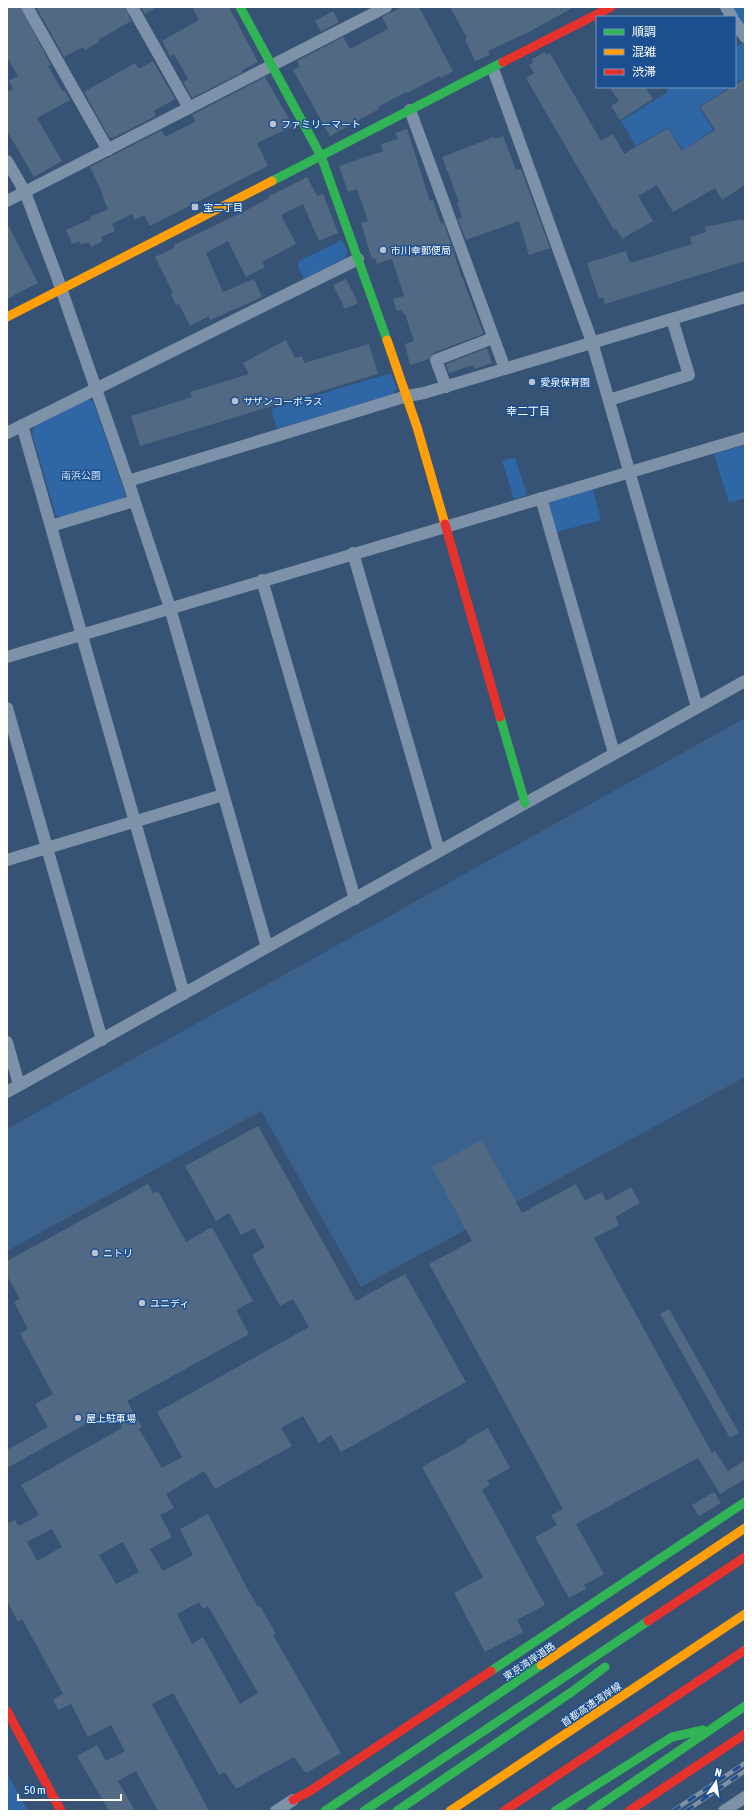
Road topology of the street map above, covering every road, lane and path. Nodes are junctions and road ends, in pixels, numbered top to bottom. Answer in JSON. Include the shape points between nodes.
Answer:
{"nodes":[{"id":1,"x":27,"y":7,"type":"edge"},
{"id":2,"x":132,"y":7,"type":"edge"},
{"id":3,"x":240,"y":7,"type":"edge"},
{"id":4,"x":386,"y":7,"type":"edge"},
{"id":5,"x":611,"y":7,"type":"edge"},
{"id":6,"x":726,"y":7,"type":"edge"},
{"id":7,"x":731,"y":16,"type":"edge"},
{"id":8,"x":736,"y":24,"type":"edge"},
{"id":9,"x":745,"y":37,"type":"edge"},
{"id":10,"x":272,"y":66,"type":"junction"},
{"id":11,"x":492,"y":69,"type":"junction"},
{"id":12,"x":189,"y":108,"type":"junction"},
{"id":13,"x":410,"y":110,"type":"junction"},
{"id":14,"x":108,"y":150,"type":"junction"},
{"id":15,"x":321,"y":156,"type":"junction"},
{"id":16,"x":7,"y":161,"type":"edge"},
{"id":17,"x":25,"y":192,"type":"junction"},
{"id":18,"x":7,"y":201,"type":"edge"},
{"id":19,"x":358,"y":259,"type":"junction"},
{"id":20,"x":62,"y":290,"type":"junction"},
{"id":21,"x":745,"y":297,"type":"edge"},
{"id":22,"x":7,"y":317,"type":"edge"},
{"id":23,"x":672,"y":319,"type":"junction"},
{"id":24,"x":493,"y":338,"type":"junction"},
{"id":25,"x":592,"y":342,"type":"junction"},
{"id":26,"x":504,"y":369,"type":"junction"},
{"id":27,"x":446,"y":387,"type":"junction"},
{"id":28,"x":96,"y":389,"type":"junction"},
{"id":29,"x":407,"y":396,"type":"junction"},
{"id":30,"x":609,"y":400,"type":"junction"},
{"id":31,"x":22,"y":425,"type":"junction"},
{"id":32,"x":7,"y":433,"type":"edge"},
{"id":33,"x":745,"y":438,"type":"edge"},
{"id":34,"x":630,"y":472,"type":"junction"},
{"id":35,"x":128,"y":481,"type":"junction"},
{"id":36,"x":542,"y":498,"type":"junction"},
{"id":37,"x":134,"y":501,"type":"junction"},
{"id":38,"x":51,"y":526,"type":"junction"},
{"id":39,"x":446,"y":526,"type":"junction"},
{"id":40,"x":353,"y":553,"type":"junction"},
{"id":41,"x":262,"y":580,"type":"junction"},
{"id":42,"x":170,"y":608,"type":"junction"},
{"id":43,"x":82,"y":634,"type":"junction"},
{"id":44,"x":7,"y":657,"type":"edge"},
{"id":45,"x":745,"y":680,"type":"edge"},
{"id":46,"x":697,"y":707,"type":"junction"},
{"id":47,"x":7,"y":708,"type":"edge"},
{"id":48,"x":614,"y":753,"type":"junction"},
{"id":49,"x":223,"y":795,"type":"junction"},
{"id":50,"x":525,"y":803,"type":"junction"},
{"id":51,"x":135,"y":822,"type":"junction"},
{"id":52,"x":47,"y":848,"type":"junction"},
{"id":53,"x":439,"y":851,"type":"junction"},
{"id":54,"x":7,"y":860,"type":"edge"},
{"id":55,"x":355,"y":899,"type":"junction"},
{"id":56,"x":267,"y":948,"type":"junction"},
{"id":57,"x":184,"y":994,"type":"junction"},
{"id":58,"x":102,"y":1040,"type":"junction"},
{"id":59,"x":7,"y":1042,"type":"edge"},
{"id":60,"x":19,"y":1085,"type":"junction"},
{"id":61,"x":7,"y":1092,"type":"edge"},
{"id":62,"x":745,"y":1502,"type":"edge"},
{"id":63,"x":745,"y":1528,"type":"edge"},
{"id":64,"x":745,"y":1557,"type":"edge"},
{"id":65,"x":745,"y":1561,"type":"edge"},
{"id":66,"x":745,"y":1614,"type":"edge"},
{"id":67,"x":672,"y":1617,"type":"dead end"},
{"id":68,"x":745,"y":1650,"type":"edge"},
{"id":69,"x":610,"y":1663,"type":"dead end"},
{"id":70,"x":745,"y":1706,"type":"edge"},
{"id":71,"x":7,"y":1711,"type":"edge"},
{"id":72,"x":710,"y":1729,"type":"junction"},
{"id":73,"x":745,"y":1734,"type":"edge"},
{"id":74,"x":745,"y":1797,"type":"edge"},
{"id":75,"x":293,"y":1800,"type":"joint"},
{"id":76,"x":61,"y":1811,"type":"edge"},
{"id":77,"x":276,"y":1811,"type":"edge"},
{"id":78,"x":325,"y":1811,"type":"edge"},
{"id":79,"x":364,"y":1811,"type":"edge"},
{"id":80,"x":397,"y":1811,"type":"edge"},
{"id":81,"x":450,"y":1811,"type":"edge"},
{"id":82,"x":504,"y":1811,"type":"edge"},
{"id":83,"x":555,"y":1811,"type":"edge"},
{"id":84,"x":591,"y":1811,"type":"edge"},
{"id":85,"x":629,"y":1811,"type":"edge"},
{"id":86,"x":724,"y":1811,"type":"edge"}],
"edges":[{"from":1,"to":14,"type":"street"},
{"from":2,"to":12,"type":"street"},
{"from":3,"to":10,"type":"main road"},
{"from":4,"to":10,"type":"street"},
{"from":5,"to":11,"type":"main road"},
{"from":6,"to":7,"type":"street"},
{"from":8,"to":9,"type":"street"},
{"from":10,"to":12,"type":"street"},
{"from":10,"to":15,"type":"main road"},
{"from":11,"to":13,"type":"main road"},
{"from":11,"to":25,"type":"street"},
{"from":12,"to":14,"type":"street"},
{"from":13,"to":15,"type":"main road"},
{"from":13,"to":24,"type":"street"},
{"from":14,"to":17,"type":"street"},
{"from":15,"to":19,"type":"main road"},
{"from":15,"to":20,"type":"main road"},
{"from":16,"to":17,"type":"street"},
{"from":17,"to":18,"type":"street"},
{"from":17,"to":20,"type":"street"},
{"from":19,"to":28,"type":"street"},
{"from":19,"to":29,"type":"main road"},
{"from":20,"to":22,"type":"main road"},
{"from":20,"to":28,"type":"street"},
{"from":21,"to":23,"type":"street"},
{"from":23,"to":25,"type":"street"},
{"from":23,"to":30,"type":"street","via":[[689,375]]},
{"from":24,"to":26,"type":"street"},
{"from":24,"to":27,"type":"street","via":[[436,360]]},
{"from":25,"to":26,"type":"street"},
{"from":25,"to":30,"type":"street"},
{"from":26,"to":27,"type":"street"},
{"from":27,"to":29,"type":"street"},
{"from":28,"to":31,"type":"street"},
{"from":28,"to":35,"type":"street"},
{"from":29,"to":35,"type":"street"},
{"from":29,"to":39,"type":"main road"},
{"from":30,"to":34,"type":"street"},
{"from":31,"to":32,"type":"street"},
{"from":31,"to":38,"type":"street"},
{"from":33,"to":34,"type":"street"},
{"from":34,"to":36,"type":"street"},
{"from":34,"to":46,"type":"street"},
{"from":35,"to":37,"type":"street"},
{"from":36,"to":39,"type":"street"},
{"from":36,"to":48,"type":"street"},
{"from":37,"to":38,"type":"street"},
{"from":37,"to":42,"type":"street"},
{"from":38,"to":43,"type":"street"},
{"from":39,"to":40,"type":"street"},
{"from":39,"to":50,"type":"main road"},
{"from":40,"to":41,"type":"street"},
{"from":40,"to":53,"type":"street"},
{"from":41,"to":42,"type":"street"},
{"from":41,"to":55,"type":"street"},
{"from":42,"to":43,"type":"street"},
{"from":42,"to":49,"type":"street"},
{"from":43,"to":44,"type":"street"},
{"from":43,"to":51,"type":"street"},
{"from":45,"to":46,"type":"street"},
{"from":46,"to":48,"type":"street"},
{"from":47,"to":52,"type":"street"},
{"from":48,"to":50,"type":"street"},
{"from":49,"to":51,"type":"street"},
{"from":49,"to":56,"type":"street"},
{"from":50,"to":53,"type":"street"},
{"from":51,"to":52,"type":"street"},
{"from":51,"to":57,"type":"street"},
{"from":52,"to":54,"type":"street"},
{"from":52,"to":58,"type":"street"},
{"from":53,"to":55,"type":"street"},
{"from":55,"to":56,"type":"street"},
{"from":56,"to":57,"type":"street"},
{"from":57,"to":58,"type":"street"},
{"from":58,"to":60,"type":"street"},
{"from":59,"to":60,"type":"street"},
{"from":60,"to":61,"type":"street"},
{"from":62,"to":75,"type":"main road"},
{"from":63,"to":78,"type":"main road","name":"東京湾岸道路"},
{"from":64,"to":79,"type":"main road"},
{"from":65,"to":67,"type":"main road"},
{"from":66,"to":81,"type":"main road","name":"首都高速湾岸線"},
{"from":68,"to":82,"type":"main road"},
{"from":69,"to":80,"type":"main road"},
{"from":70,"to":72,"type":"main road"},
{"from":71,"to":76,"type":"main road"},
{"from":72,"to":83,"type":"main road","via":[[672,1737]]},
{"from":72,"to":84,"type":"main road"},
{"from":73,"to":85,"type":"main road"},
{"from":74,"to":86,"type":"street"},
{"from":75,"to":77,"type":"street"}]}
